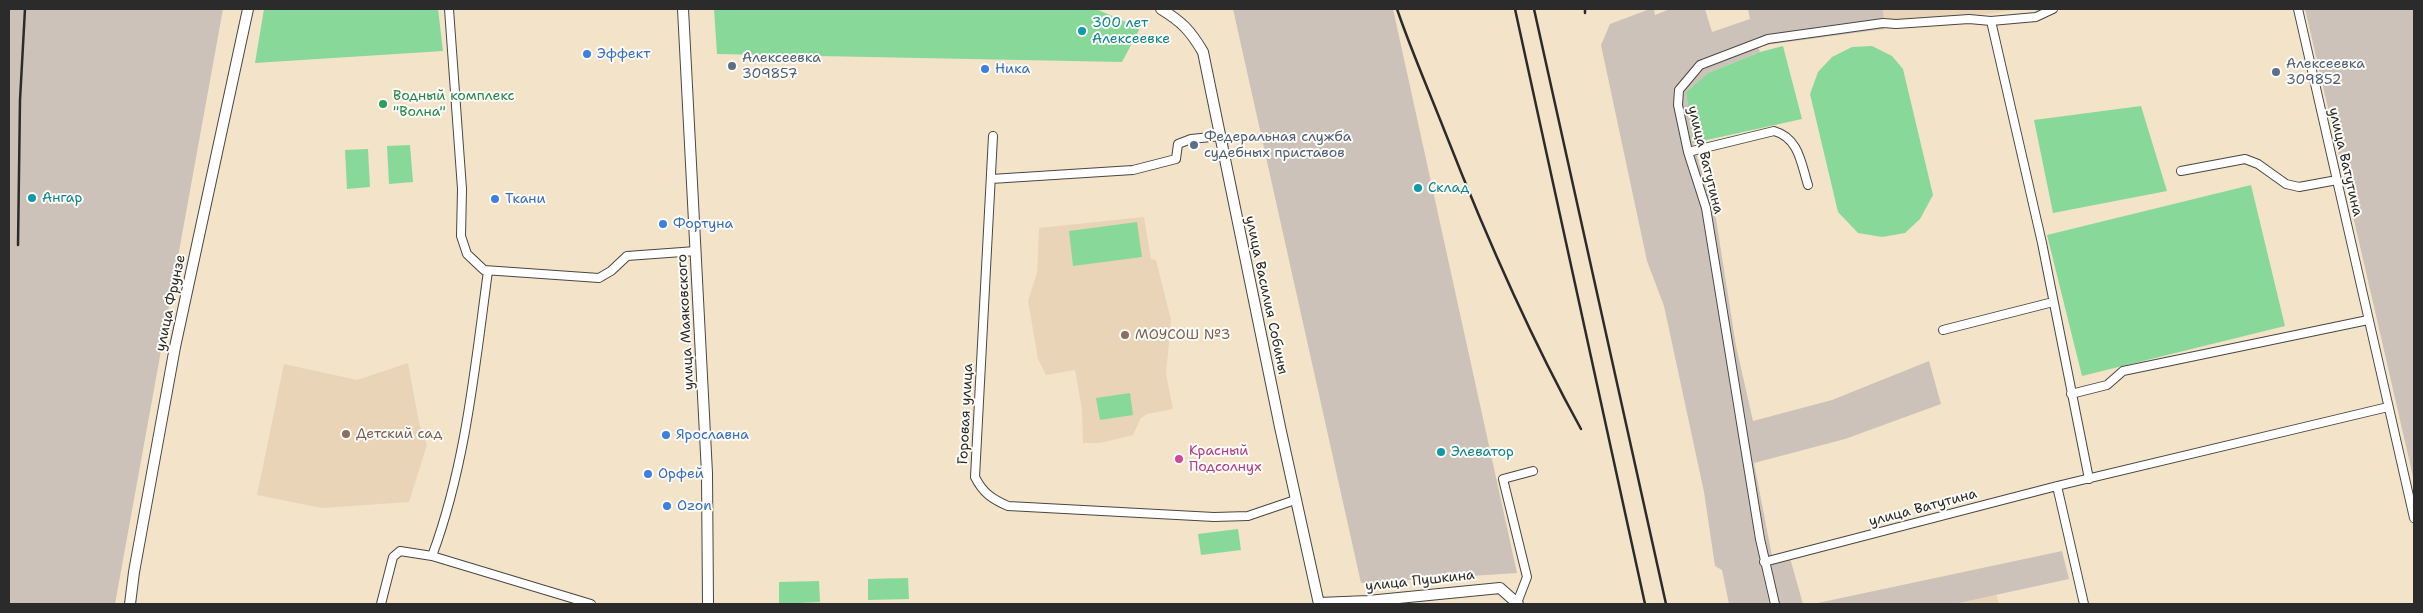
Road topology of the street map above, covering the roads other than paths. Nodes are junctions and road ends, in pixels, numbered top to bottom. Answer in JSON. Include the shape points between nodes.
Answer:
{"nodes":[{"id":1,"x":248,"y":9,"type":"edge"},
{"id":2,"x":449,"y":9,"type":"edge"},
{"id":3,"x":683,"y":9,"type":"edge"},
{"id":4,"x":1161,"y":9,"type":"edge"},
{"id":5,"x":2053,"y":9,"type":"edge"},
{"id":6,"x":2298,"y":9,"type":"edge"},
{"id":7,"x":1991,"y":21,"type":"junction"},
{"id":8,"x":993,"y":136,"type":"dead end"},
{"id":9,"x":1221,"y":136,"type":"junction"},
{"id":10,"x":1688,"y":152,"type":"junction"},
{"id":11,"x":2181,"y":171,"type":"dead end"},
{"id":12,"x":991,"y":179,"type":"junction"},
{"id":13,"x":2337,"y":180,"type":"junction"},
{"id":14,"x":1808,"y":185,"type":"dead end"},
{"id":15,"x":696,"y":251,"type":"junction"},
{"id":16,"x":488,"y":270,"type":"junction"},
{"id":17,"x":2053,"y":302,"type":"junction"},
{"id":18,"x":2368,"y":320,"type":"junction"},
{"id":19,"x":1943,"y":330,"type":"dead end"},
{"id":20,"x":2071,"y":394,"type":"junction"},
{"id":21,"x":2388,"y":407,"type":"junction"},
{"id":22,"x":1533,"y":471,"type":"dead end"},
{"id":23,"x":2089,"y":479,"type":"junction"},
{"id":24,"x":2057,"y":486,"type":"junction"},
{"id":25,"x":1296,"y":500,"type":"junction"},
{"id":26,"x":2414,"y":518,"type":"edge"},
{"id":27,"x":432,"y":556,"type":"junction"},
{"id":28,"x":1764,"y":562,"type":"junction"},
{"id":29,"x":130,"y":604,"type":"edge"},
{"id":30,"x":381,"y":604,"type":"edge"},
{"id":31,"x":591,"y":604,"type":"edge"},
{"id":32,"x":708,"y":604,"type":"edge"},
{"id":33,"x":1319,"y":604,"type":"edge"},
{"id":34,"x":1517,"y":604,"type":"edge"},
{"id":35,"x":1775,"y":604,"type":"edge"},
{"id":36,"x":2084,"y":604,"type":"edge"}],
"edges":[{"from":1,"to":29,"type":"street","name":"улица Фрунзе","via":[[175,347]]},
{"from":2,"to":16,"type":"street","via":[[462,190],[461,236],[467,254],[478,266]]},
{"from":3,"to":15,"type":"street","name":"улица Маяковского"},
{"from":4,"to":9,"type":"street","name":"улица Василия Собины","via":[[1182,21],[1203,52]]},
{"from":5,"to":7,"type":"street","name":"улица Ватутина","via":[[2036,17]]},
{"from":6,"to":13,"type":"street","name":"улица Ватутина"},
{"from":7,"to":10,"type":"street","name":"улица Ватутина","via":[[1884,23],[1768,39],[1724,54],[1700,65],[1679,90],[1678,105]]},
{"from":7,"to":17,"type":"street"},
{"from":8,"to":12,"type":"street","name":"Горовая улица"},
{"from":9,"to":12,"type":"street","via":[[1184,141],[1178,144],[1176,159],[1133,170]]},
{"from":9,"to":25,"type":"street","name":"улица Василия Собины"},
{"from":10,"to":14,"type":"street","via":[[1774,131],[1785,134],[1794,144]]},
{"from":10,"to":28,"type":"street","name":"улица Ватутина","via":[[1706,208]]},
{"from":11,"to":13,"type":"street","via":[[2245,159],[2286,184],[2299,187]]},
{"from":12,"to":25,"type":"street","name":"Горовая улица","via":[[975,477],[981,490],[1008,506],[1214,517],[1248,516]]},
{"from":13,"to":18,"type":"street","name":"улица Ватутина"},
{"from":15,"to":16,"type":"street","via":[[627,256],[599,278]]},
{"from":15,"to":32,"type":"street","name":"улица Маяковского","via":[[707,473]]},
{"from":16,"to":27,"type":"street","via":[[466,433]]},
{"from":17,"to":19,"type":"street"},
{"from":17,"to":20,"type":"street"},
{"from":18,"to":20,"type":"street","via":[[2123,371],[2107,384]]},
{"from":18,"to":21,"type":"street","name":"улица Ватутина"},
{"from":20,"to":23,"type":"street"},
{"from":21,"to":23,"type":"street","name":"улица Ватутина"},
{"from":21,"to":26,"type":"street","name":"улица Ватутина"},
{"from":22,"to":34,"type":"street","via":[[1503,479],[1527,577]]},
{"from":23,"to":24,"type":"street","name":"улица Ватутина"},
{"from":24,"to":28,"type":"street","name":"улица Ватутина"},
{"from":24,"to":36,"type":"street"},
{"from":25,"to":33,"type":"street","name":"улица Василия Собины"},
{"from":27,"to":30,"type":"street","via":[[400,552],[393,557]]},
{"from":27,"to":31,"type":"street"},
{"from":28,"to":35,"type":"street","name":"улица Ватутина"},
{"from":33,"to":34,"type":"street","name":"улица Пушкина","via":[[1500,588]]}]}
